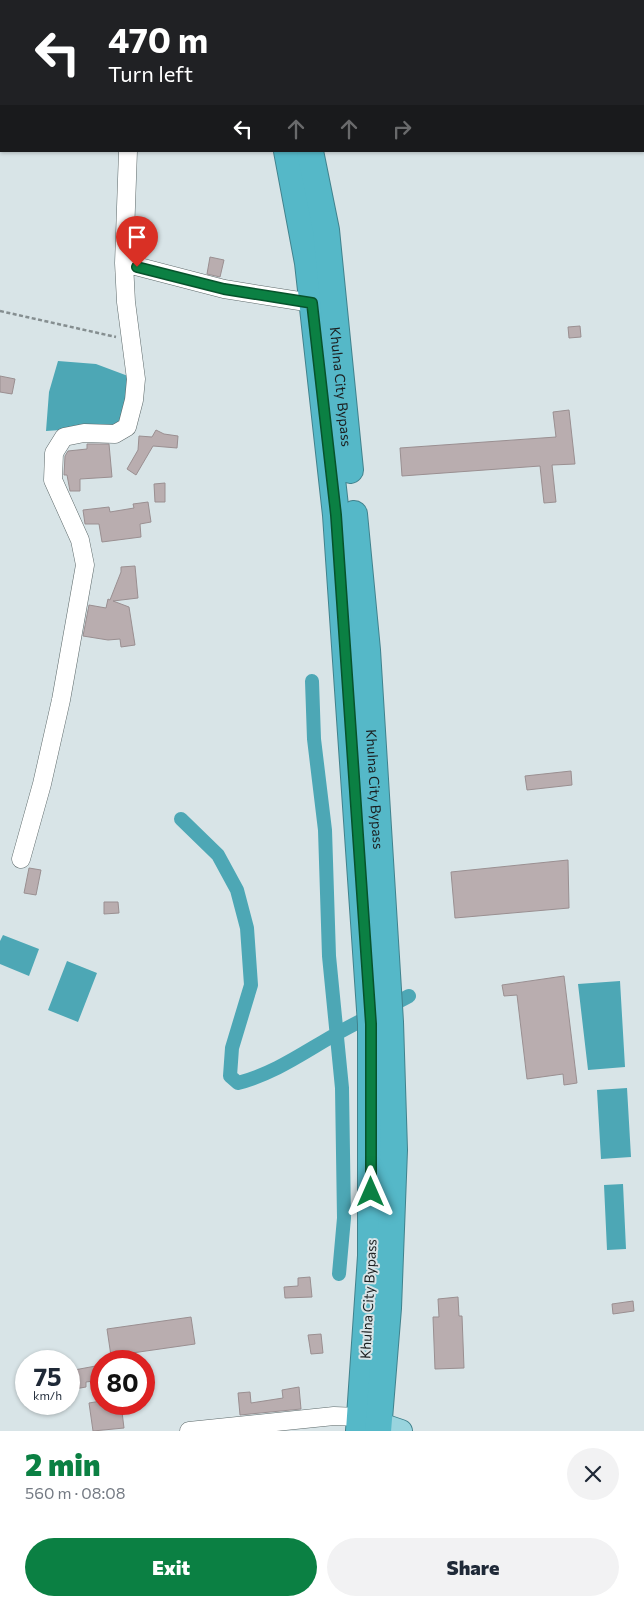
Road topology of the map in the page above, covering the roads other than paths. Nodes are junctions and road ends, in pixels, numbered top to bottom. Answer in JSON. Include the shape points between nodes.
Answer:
{"nodes":[{"id":1,"x":128,"y":152,"type":"edge"},
{"id":2,"x":287,"y":152,"type":"edge"},
{"id":3,"x":310,"y":152,"type":"edge"},
{"id":4,"x":124,"y":263,"type":"junction"},
{"id":5,"x":312,"y":303,"type":"junction"},
{"id":6,"x":21,"y":860,"type":"dead end"},
{"id":7,"x":376,"y":1427,"type":"edge"},
{"id":8,"x":189,"y":1431,"type":"edge"}],
"edges":[{"from":1,"to":4,"type":"street"},
{"from":2,"to":5,"type":"highway","name":"Khulna City Bypass","via":[[308,263]]},
{"from":3,"to":7,"type":"highway","name":"Khulna City Bypass","via":[[326,230],[366,640],[390,1022],[394,1150],[388,1308]]},
{"from":4,"to":5,"type":"street","via":[[224,289]]},
{"from":4,"to":6,"type":"street","via":[[136,378],[127,427],[115,434],[84,433],[64,437],[54,453],[53,480],[80,540],[85,565],[59,709]]},
{"from":5,"to":7,"type":"highway","name":"Khulna City Bypass","via":[[336,515],[371,1024]]},
{"from":7,"to":8,"type":"street","via":[[334,1416]]}]}
